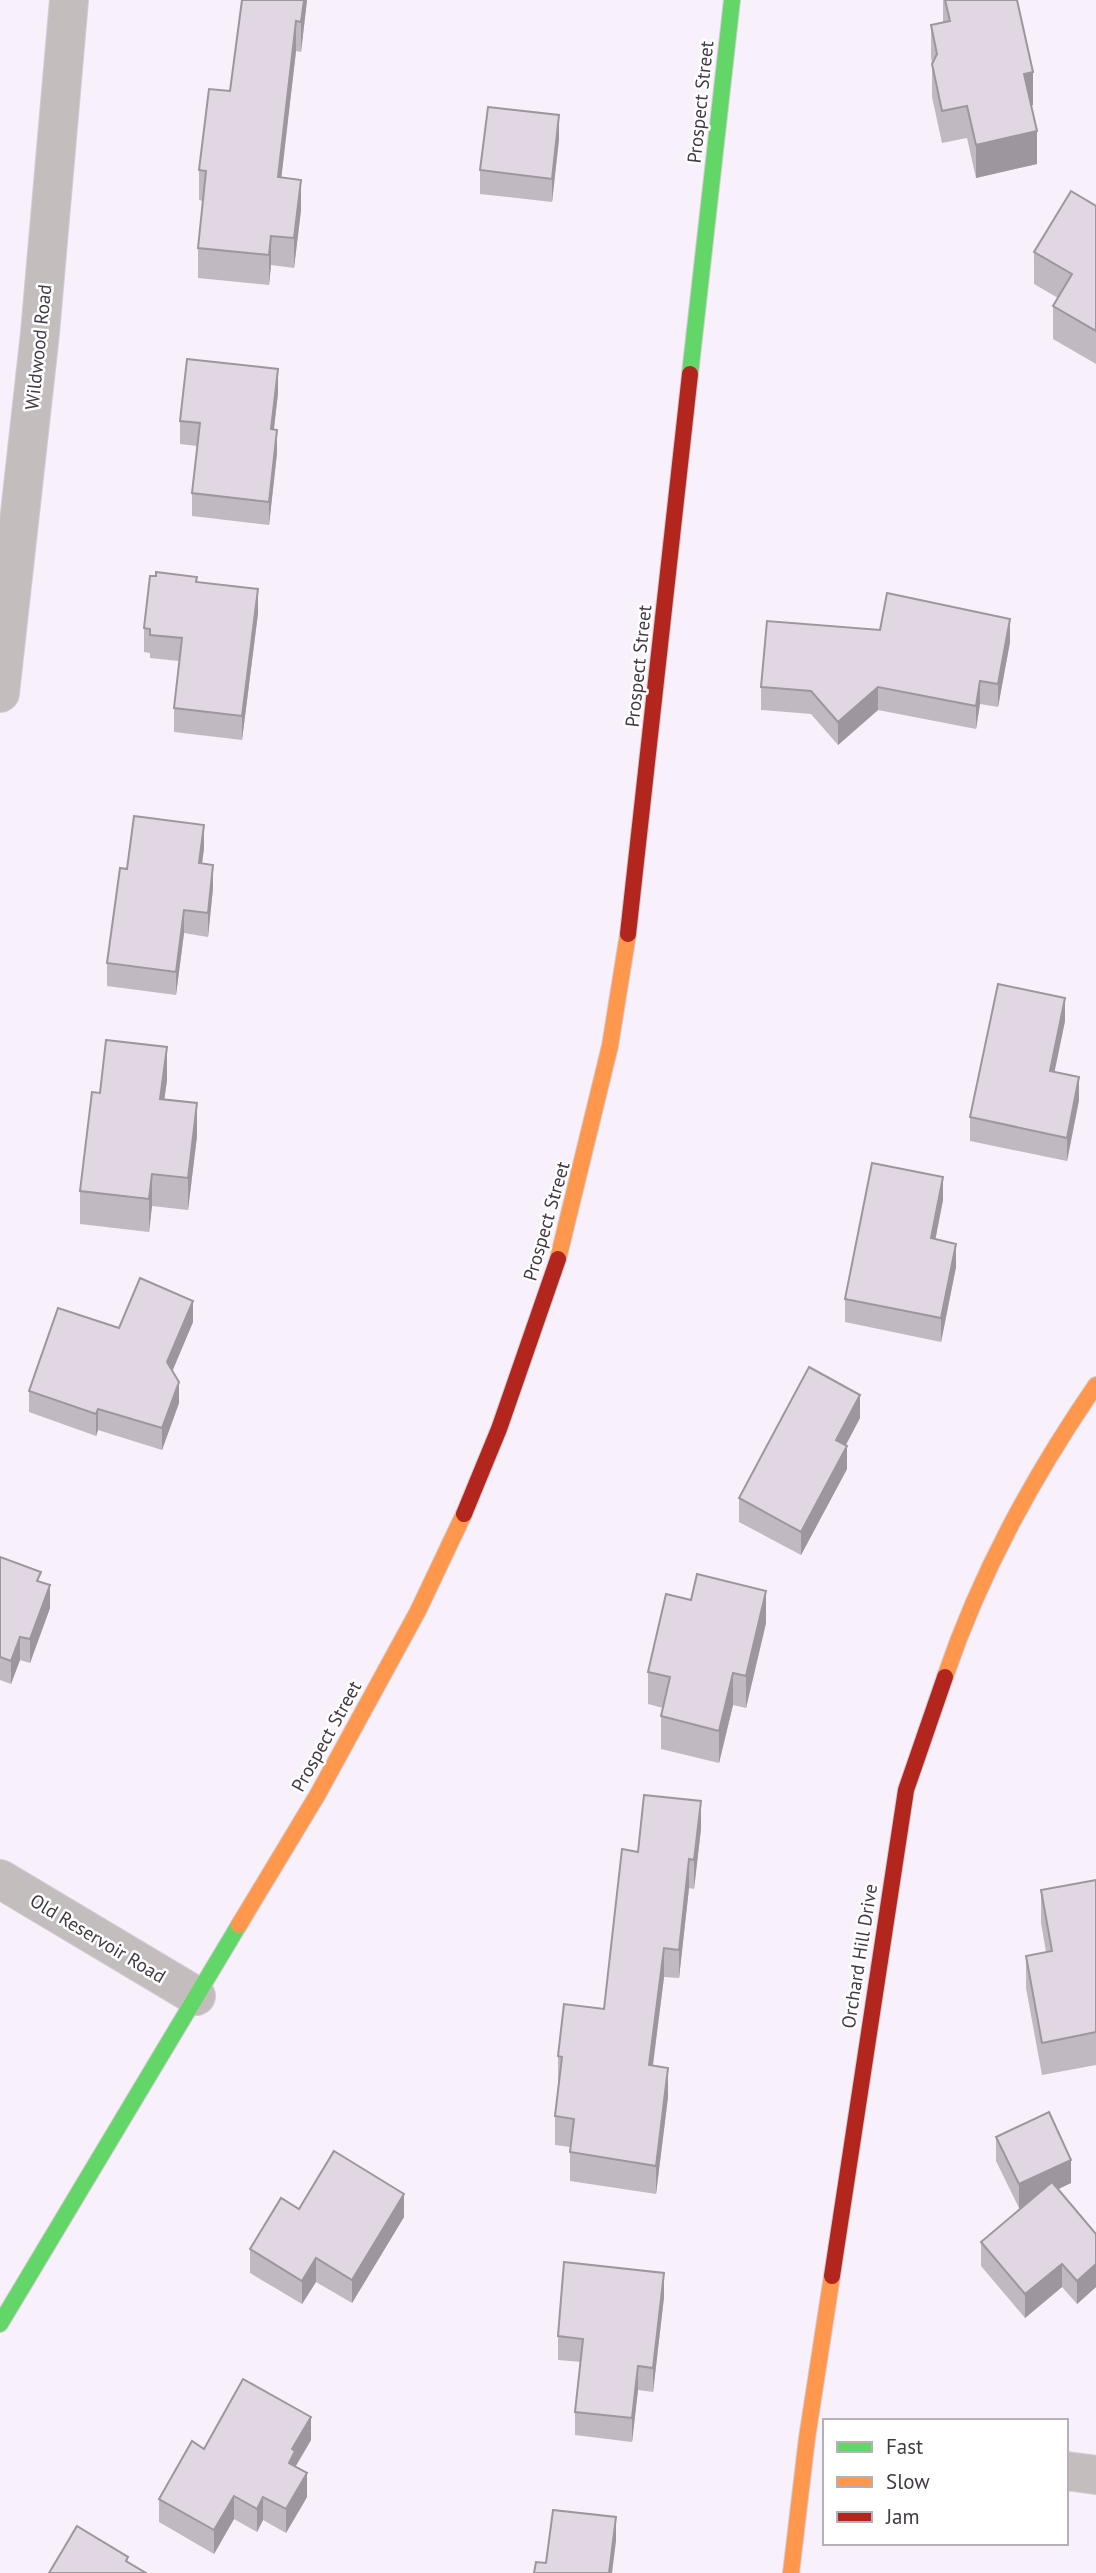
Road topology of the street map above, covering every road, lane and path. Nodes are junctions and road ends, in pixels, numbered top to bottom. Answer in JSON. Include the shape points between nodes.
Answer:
{"nodes":[{"id":1,"x":69,"y":0,"type":"edge"},
{"id":2,"x":732,"y":0,"type":"edge"},
{"id":3,"x":0,"y":693,"type":"edge"},
{"id":4,"x":1096,"y":1385,"type":"edge"},
{"id":5,"x":0,"y":1879,"type":"edge"},
{"id":6,"x":196,"y":1996,"type":"junction"},
{"id":7,"x":0,"y":2323,"type":"edge"},
{"id":8,"x":816,"y":2439,"type":"edge"},
{"id":9,"x":1068,"y":2471,"type":"edge"},
{"id":10,"x":1096,"y":2475,"type":"edge"},
{"id":11,"x":791,"y":2573,"type":"edge"}],
"edges":[{"from":1,"to":3,"type":"street","name":"Wildwood Road","via":[[40,333]]},
{"from":2,"to":6,"type":"main road","name":"Prospect Street","via":[[626,953],[610,1046],[565,1237],[499,1429],[418,1611],[318,1794]]},
{"from":4,"to":8,"type":"main road","name":"Orchard Hill Drive","via":[[1056,1443],[967,1612],[906,1790]]},
{"from":5,"to":6,"type":"street","name":"Old Reservoir Road"},
{"from":6,"to":7,"type":"main road","name":"Prospect Street"},
{"from":8,"to":11,"type":"main road","name":"Orchard Hill Drive"},
{"from":9,"to":10,"type":"street"}]}
